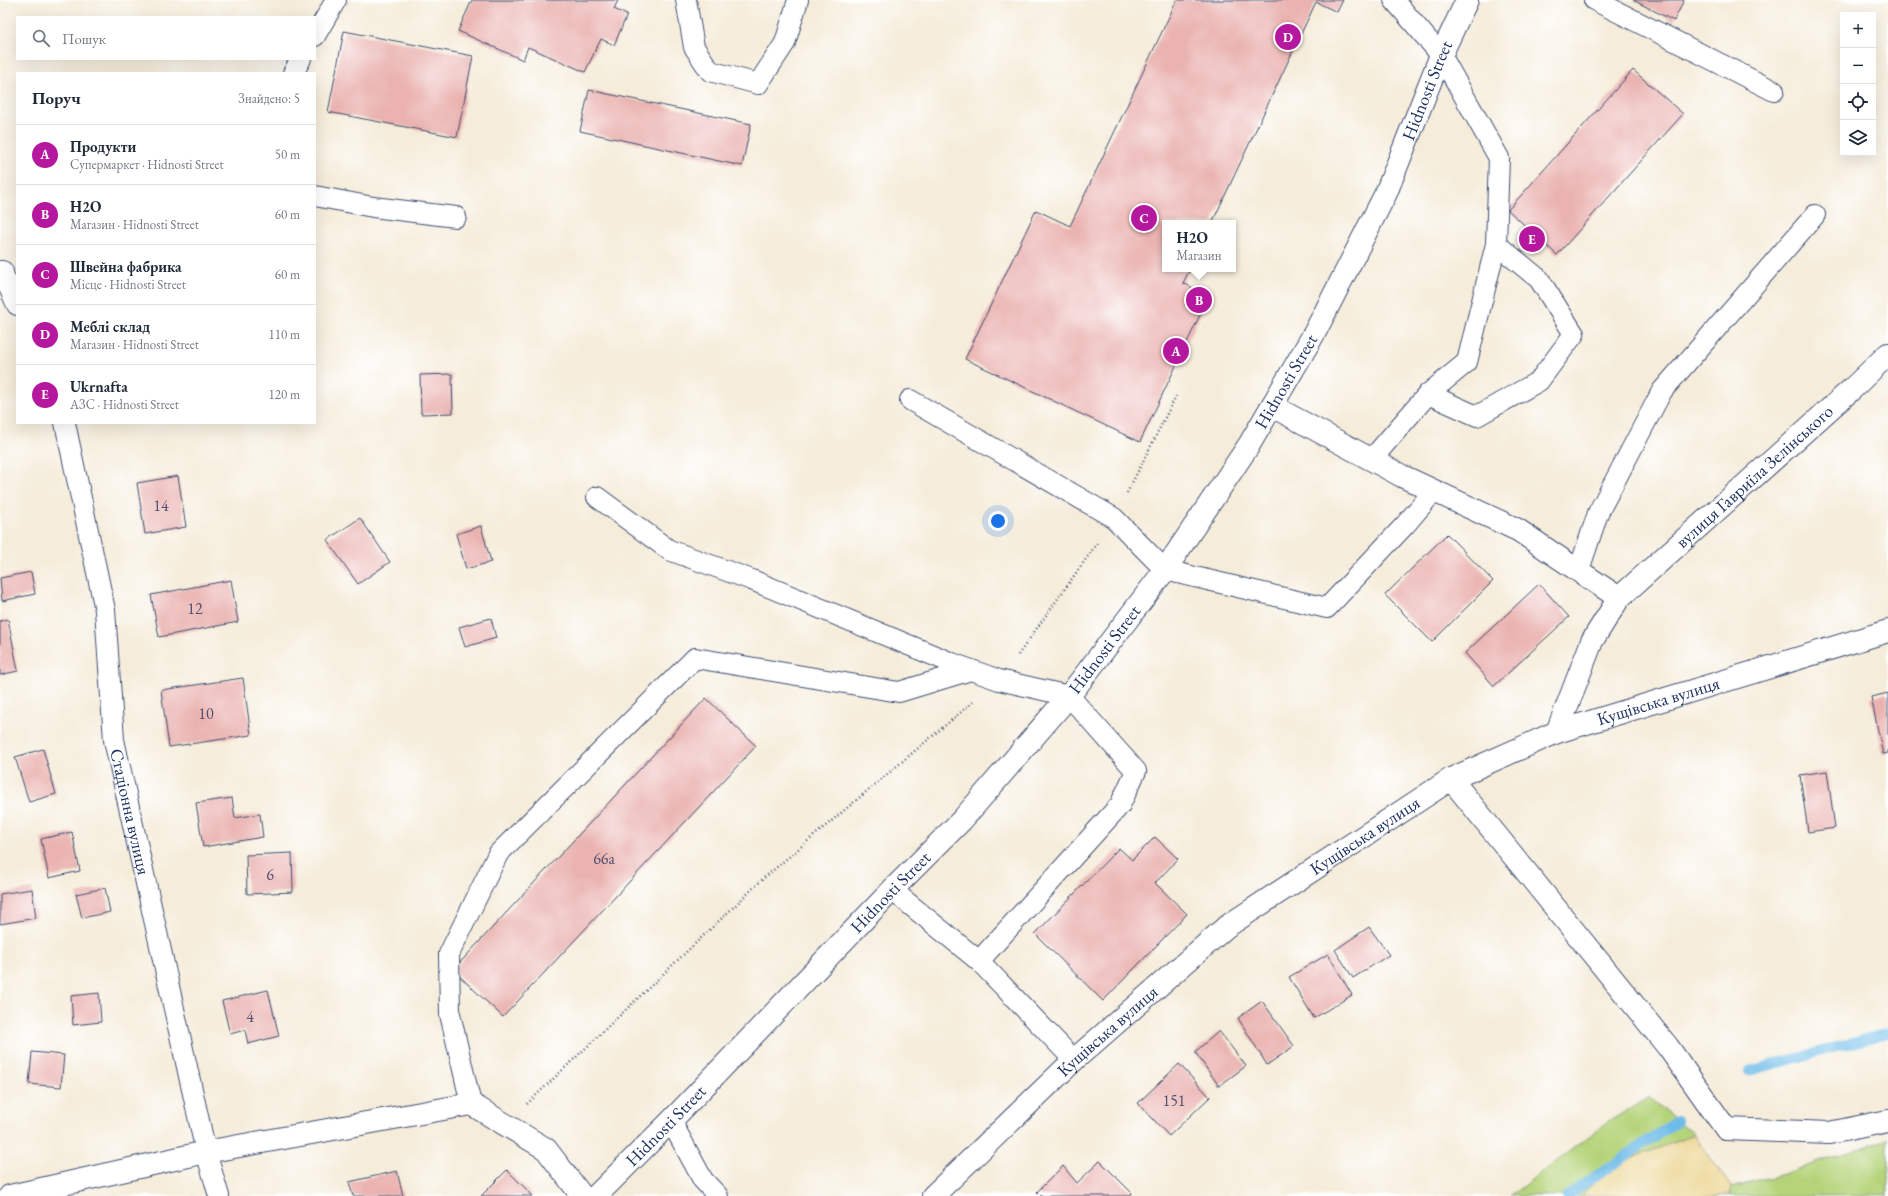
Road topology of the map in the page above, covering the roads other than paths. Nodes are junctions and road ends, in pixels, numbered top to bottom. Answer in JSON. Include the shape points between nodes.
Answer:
{"nodes":[{"id":1,"x":336,"y":0,"type":"edge"},
{"id":2,"x":686,"y":0,"type":"edge"},
{"id":3,"x":798,"y":0,"type":"edge"},
{"id":4,"x":1394,"y":0,"type":"edge"},
{"id":5,"x":1467,"y":0,"type":"edge"},
{"id":6,"x":1594,"y":0,"type":"edge"},
{"id":7,"x":316,"y":34,"type":"edge"},
{"id":8,"x":1441,"y":55,"type":"junction"},
{"id":9,"x":300,"y":60,"type":"edge"},
{"id":10,"x":294,"y":72,"type":"edge"},
{"id":11,"x":1774,"y":91,"type":"dead end"},
{"id":12,"x":316,"y":196,"type":"edge"},
{"id":13,"x":1814,"y":215,"type":"dead end"},
{"id":14,"x":456,"y":217,"type":"dead end"},
{"id":15,"x":1496,"y":244,"type":"junction"},
{"id":16,"x":6,"y":273,"type":"edge"},
{"id":17,"x":16,"y":302,"type":"edge"},
{"id":18,"x":1888,"y":354,"type":"edge"},
{"id":19,"x":1428,"y":394,"type":"junction"},
{"id":20,"x":910,"y":400,"type":"dead end"},
{"id":21,"x":1272,"y":406,"type":"junction"},
{"id":22,"x":64,"y":424,"type":"edge"},
{"id":23,"x":1370,"y":460,"type":"junction"},
{"id":24,"x":1433,"y":492,"type":"junction"},
{"id":25,"x":597,"y":497,"type":"dead end"},
{"id":26,"x":1166,"y":570,"type":"junction"},
{"id":27,"x":1579,"y":570,"type":"junction"},
{"id":28,"x":1619,"y":598,"type":"junction"},
{"id":29,"x":1888,"y":631,"type":"edge"},
{"id":30,"x":970,"y":670,"type":"junction"},
{"id":31,"x":1069,"y":696,"type":"junction"},
{"id":32,"x":1556,"y":732,"type":"junction"},
{"id":33,"x":1451,"y":779,"type":"junction"},
{"id":34,"x":892,"y":890,"type":"junction"},
{"id":35,"x":979,"y":961,"type":"junction"},
{"id":36,"x":1074,"y":1060,"type":"junction"},
{"id":37,"x":471,"y":1104,"type":"junction"},
{"id":38,"x":671,"y":1121,"type":"junction"},
{"id":39,"x":1888,"y":1121,"type":"edge"},
{"id":40,"x":206,"y":1152,"type":"junction"},
{"id":41,"x":10,"y":1196,"type":"edge"},
{"id":42,"x":219,"y":1196,"type":"edge"},
{"id":43,"x":582,"y":1196,"type":"edge"},
{"id":44,"x":596,"y":1196,"type":"edge"},
{"id":45,"x":718,"y":1196,"type":"edge"},
{"id":46,"x":933,"y":1196,"type":"edge"}],
"edges":[{"from":1,"to":7,"type":"lane"},
{"from":2,"to":3,"type":"lane","via":[[694,47],[710,71],[758,84],[785,43]]},
{"from":4,"to":8,"type":"lane"},
{"from":5,"to":8,"type":"street","name":"Hidnosti Street"},
{"from":6,"to":11,"type":"lane"},
{"from":8,"to":15,"type":"lane","via":[[1499,158]]},
{"from":8,"to":21,"type":"street","name":"Hidnosti Street","via":[[1386,193],[1315,332]]},
{"from":9,"to":10,"type":"lane"},
{"from":12,"to":14,"type":"lane","via":[[373,207]]},
{"from":13,"to":27,"type":"lane","via":[[1662,392],[1598,513]]},
{"from":15,"to":19,"type":"lane","via":[[1467,362]]},
{"from":15,"to":19,"type":"lane","via":[[1538,279],[1574,334],[1539,381],[1477,416]]},
{"from":16,"to":17,"type":"lane"},
{"from":18,"to":28,"type":"street","name":"вулиця Гавриїла Зелінського","via":[[1848,393]]},
{"from":19,"to":23,"type":"lane"},
{"from":20,"to":26,"type":"lane","via":[[1114,518]]},
{"from":21,"to":23,"type":"street"},
{"from":21,"to":26,"type":"street","name":"Hidnosti Street"},
{"from":22,"to":40,"type":"lane","name":"Стадіонна вулиця","via":[[105,610],[114,740]]},
{"from":23,"to":24,"type":"street"},
{"from":24,"to":26,"type":"lane","via":[[1327,608]]},
{"from":24,"to":27,"type":"street","via":[[1518,530]]},
{"from":25,"to":30,"type":"lane","via":[[669,550],[752,580]]},
{"from":26,"to":31,"type":"street","name":"Hidnosti Street"},
{"from":27,"to":28,"type":"street"},
{"from":28,"to":32,"type":"street","name":"вулиця Гавриїла Зелінського","via":[[1592,641]]},
{"from":29,"to":32,"type":"street","name":"Кущівська вулиця"},
{"from":30,"to":31,"type":"lane","via":[[999,680]]},
{"from":30,"to":37,"type":"lane","via":[[899,692],[695,658],[498,854],[449,954],[450,1014]]},
{"from":31,"to":34,"type":"street","name":"Hidnosti Street","via":[[962,820]]},
{"from":31,"to":35,"type":"lane","via":[[1136,771],[1120,805]]},
{"from":32,"to":33,"type":"street","name":"Кущівська вулиця"},
{"from":33,"to":36,"type":"street","name":"Кущівська вулиця","via":[[1226,927]]},
{"from":33,"to":39,"type":"street","via":[[1668,1047],[1726,1129],[1829,1133]]},
{"from":34,"to":35,"type":"lane"},
{"from":34,"to":38,"type":"street","name":"Hidnosti Street"},
{"from":35,"to":36,"type":"lane"},
{"from":36,"to":46,"type":"street","name":"Кущівська вулиця"},
{"from":37,"to":40,"type":"street"},
{"from":37,"to":43,"type":"street","via":[[546,1149]]},
{"from":38,"to":44,"type":"street","name":"Hidnosti Street"},
{"from":38,"to":45,"type":"lane","via":[[703,1180]]},
{"from":40,"to":41,"type":"street"},
{"from":40,"to":42,"type":"lane","name":"Стадіонна вулиця"}]}
